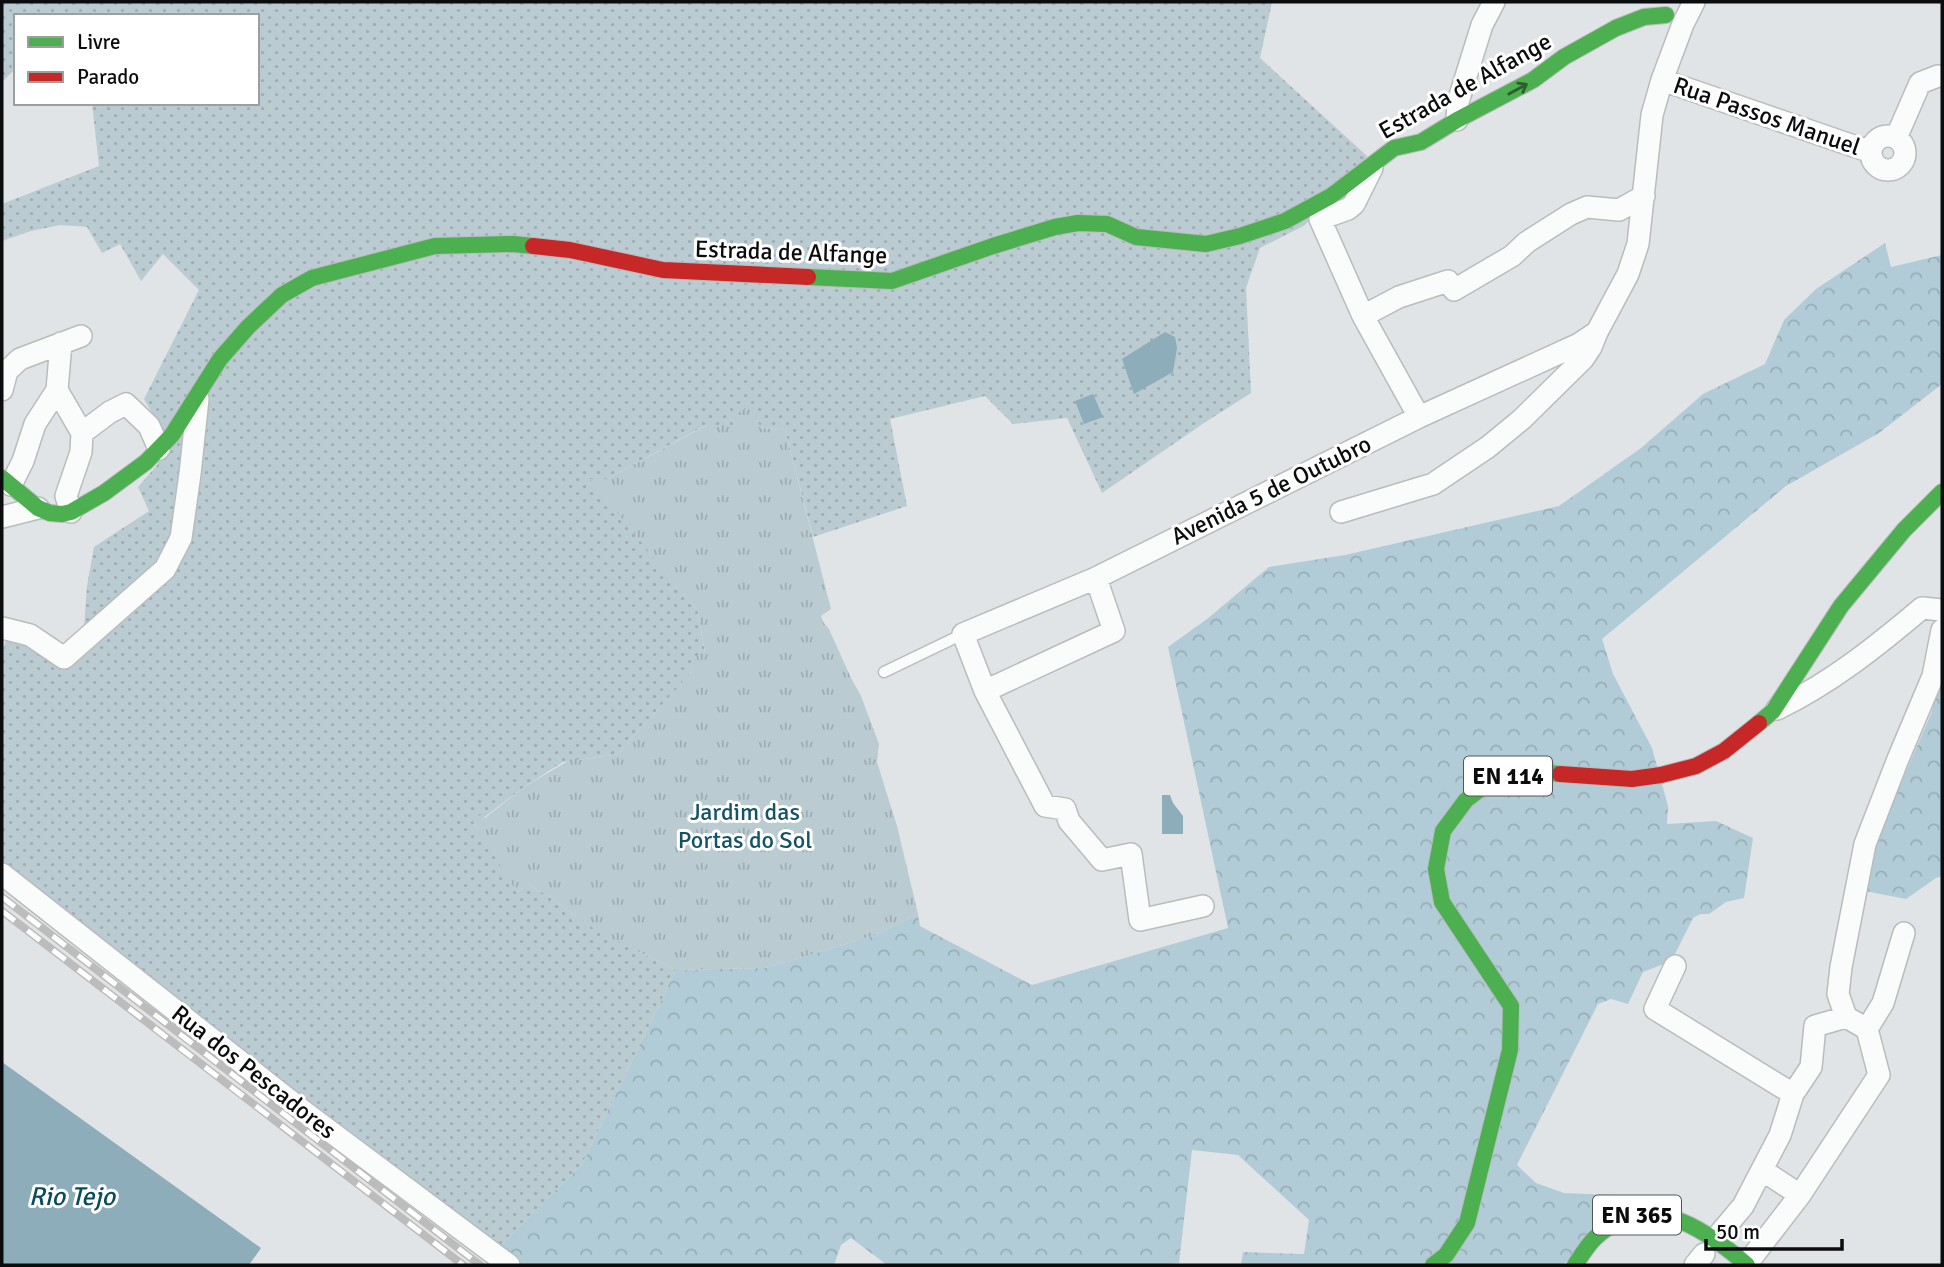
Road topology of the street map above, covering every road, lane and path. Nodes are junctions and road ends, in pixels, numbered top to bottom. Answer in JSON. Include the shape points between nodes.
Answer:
{"nodes":[{"id":1,"x":1494,"y":2,"type":"edge"},
{"id":2,"x":1694,"y":2,"type":"edge"},
{"id":3,"x":1673,"y":14,"type":"edge"},
{"id":4,"x":1938,"y":76,"type":"dead end"},
{"id":5,"x":1662,"y":80,"type":"junction"},
{"id":6,"x":1457,"y":120,"type":"junction"},
{"id":7,"x":1896,"y":138,"type":"junction"},
{"id":8,"x":1871,"y":152,"type":"junction"},
{"id":9,"x":1374,"y":164,"type":"junction"},
{"id":10,"x":1644,"y":196,"type":"junction"},
{"id":11,"x":1363,"y":316,"type":"junction"},
{"id":12,"x":1597,"y":332,"type":"junction"},
{"id":13,"x":2,"y":390,"type":"edge"},
{"id":14,"x":57,"y":390,"type":"junction"},
{"id":15,"x":198,"y":393,"type":"junction"},
{"id":16,"x":1419,"y":417,"type":"junction"},
{"id":17,"x":82,"y":433,"type":"junction"},
{"id":18,"x":159,"y":449,"type":"junction"},
{"id":19,"x":6,"y":482,"type":"edge"},
{"id":20,"x":1942,"y":492,"type":"edge"},
{"id":21,"x":38,"y":508,"type":"junction"},
{"id":22,"x":71,"y":512,"type":"junction"},
{"id":23,"x":1341,"y":512,"type":"dead end"},
{"id":24,"x":2,"y":517,"type":"edge"},
{"id":25,"x":1096,"y":578,"type":"junction"},
{"id":26,"x":1942,"y":610,"type":"edge"},
{"id":27,"x":2,"y":628,"type":"edge"},
{"id":28,"x":1942,"y":630,"type":"edge"},
{"id":29,"x":963,"y":634,"type":"junction"},
{"id":30,"x":884,"y":672,"type":"dead end"},
{"id":31,"x":985,"y":691,"type":"junction"},
{"id":32,"x":1773,"y":711,"type":"junction"},
{"id":33,"x":2,"y":874,"type":"edge"},
{"id":34,"x":1203,"y":906,"type":"dead end"},
{"id":35,"x":1904,"y":933,"type":"dead end"},
{"id":36,"x":1675,"y":966,"type":"dead end"},
{"id":37,"x":1846,"y":1017,"type":"junction"},
{"id":38,"x":1867,"y":1029,"type":"junction"},
{"id":39,"x":1793,"y":1094,"type":"junction"},
{"id":40,"x":1762,"y":1170,"type":"junction"},
{"id":41,"x":1800,"y":1195,"type":"junction"},
{"id":42,"x":1705,"y":1252,"type":"edge"},
{"id":43,"x":509,"y":1265,"type":"edge"},
{"id":44,"x":1433,"y":1265,"type":"edge"},
{"id":45,"x":1575,"y":1265,"type":"edge"},
{"id":46,"x":1746,"y":1265,"type":"edge"}],
"edges":[{"from":1,"to":6,"type":"street","via":[[1482,25],[1458,102]]},
{"from":2,"to":3,"type":"street"},
{"from":3,"to":5,"type":"street"},
{"from":6,"to":3,"type":"street","name":"Estrada de Alfange","one_way":true,"via":[[1616,28],[1644,17]]},
{"from":4,"to":7,"type":"street","via":[[1920,83]]},
{"from":5,"to":8,"type":"street","name":"Rua Passos Manuel"},
{"from":5,"to":10,"type":"street","via":[[1652,115]]},
{"from":6,"to":9,"type":"street","name":"Estrada de Alfange","via":[[1421,142],[1394,148]]},
{"from":7,"to":8,"type":"street","via":[[1880,138]]},
{"from":7,"to":8,"type":"street","via":[[1905,156],[1896,168],[1876,166]]},
{"from":9,"to":11,"type":"street","via":[[1354,204],[1320,219]]},
{"from":9,"to":15,"type":"street","name":"Estrada de Alfange","via":[[1331,197],[1285,221],[1240,236],[1206,244],[1180,242],[1136,237],[1107,224],[1078,223],[892,281],[663,270],[570,250],[513,244],[435,246],[312,278],[282,295],[220,359]]},
{"from":10,"to":11,"type":"street","via":[[1619,211],[1587,207],[1454,289],[1448,281],[1399,297]]},
{"from":10,"to":12,"type":"street","via":[[1638,244],[1628,274]]},
{"from":11,"to":16,"type":"street"},
{"from":12,"to":16,"type":"street","name":"Avenida 5 de Outubro"},
{"from":12,"to":23,"type":"street","via":[[1583,359],[1488,447],[1433,484]]},
{"from":13,"to":14,"type":"street","via":[[7,371],[20,359],[71,339]]},
{"from":14,"to":17,"type":"street"},
{"from":14,"to":19,"type":"street","via":[[35,424],[23,461]]},
{"from":15,"to":18,"type":"street","name":"Estrada de Alfange"},
{"from":15,"to":27,"type":"street","via":[[181,538],[165,569],[64,658],[30,635]]},
{"from":16,"to":25,"type":"street","name":"Avenida 5 de Outubro"},
{"from":17,"to":18,"type":"street","via":[[126,404],[149,426]]},
{"from":17,"to":22,"type":"street","via":[[81,452],[66,496]]},
{"from":18,"to":22,"type":"street","name":"Estrada de Alfange","via":[[104,494]]},
{"from":19,"to":21,"type":"street"},
{"from":20,"to":32,"type":"street","number":"EN 114","via":[[1841,606]]},
{"from":21,"to":22,"type":"street","via":[[50,513]]},
{"from":21,"to":24,"type":"street"},
{"from":25,"to":29,"type":"street","name":"Avenida 5 de Outubro"},
{"from":25,"to":31,"type":"street","via":[[1114,631]]},
{"from":26,"to":32,"type":"street","via":[[1922,608],[1856,663]]},
{"from":28,"to":37,"type":"street","via":[[1933,676],[1865,844],[1838,994]]},
{"from":29,"to":30,"type":"lane"},
{"from":29,"to":31,"type":"street"},
{"from":31,"to":34,"type":"street","via":[[1045,806],[1065,808],[1069,821],[1102,860],[1131,854],[1140,920]]},
{"from":32,"to":44,"type":"street","number":"EN 114","via":[[1724,751],[1696,766],[1661,775],[1632,779],[1539,772],[1495,778],[1466,800],[1443,831],[1436,869],[1442,902],[1511,1006],[1510,1050],[1467,1223],[1446,1255]]},
{"from":33,"to":43,"type":"street","name":"Rua dos Pescadores","via":[[307,1114]]},
{"from":35,"to":38,"type":"street","via":[[1883,1003]]},
{"from":36,"to":39,"type":"street","via":[[1648,1004]]},
{"from":37,"to":38,"type":"street"},
{"from":37,"to":39,"type":"street","via":[[1815,1026],[1811,1067]]},
{"from":38,"to":41,"type":"street","via":[[1879,1075]]},
{"from":39,"to":40,"type":"street"},
{"from":40,"to":41,"type":"street"},
{"from":40,"to":42,"type":"street","via":[[1743,1206]]},
{"from":41,"to":46,"type":"street"},
{"from":42,"to":45,"type":"street","number":"EN 365","via":[[1691,1224],[1649,1213],[1613,1223],[1595,1236]]},
{"from":42,"to":46,"type":"street","number":"EN 365"}]}
